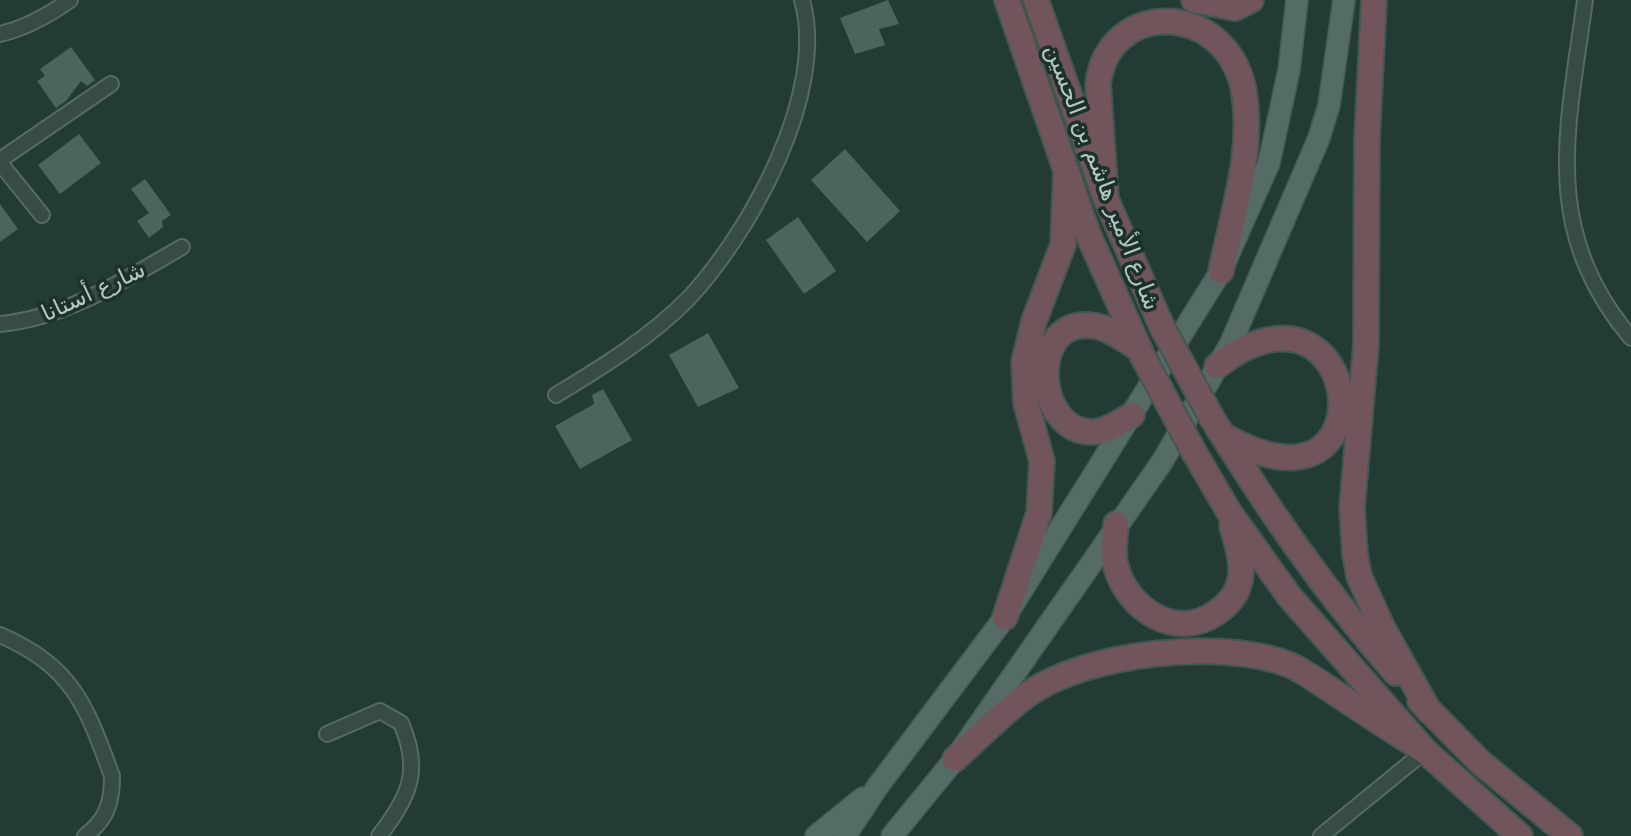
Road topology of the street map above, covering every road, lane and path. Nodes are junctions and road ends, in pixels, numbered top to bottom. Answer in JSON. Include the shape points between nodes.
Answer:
{"nodes":[{"id":1,"x":70,"y":0,"type":"edge"},
{"id":2,"x":802,"y":0,"type":"edge"},
{"id":3,"x":1007,"y":0,"type":"edge"},
{"id":4,"x":1036,"y":0,"type":"edge"},
{"id":5,"x":1194,"y":0,"type":"edge"},
{"id":6,"x":1251,"y":0,"type":"edge"},
{"id":7,"x":1297,"y":0,"type":"edge"},
{"id":8,"x":1344,"y":0,"type":"edge"},
{"id":9,"x":1374,"y":0,"type":"edge"},
{"id":10,"x":1585,"y":0,"type":"edge"},
{"id":11,"x":0,"y":34,"type":"edge"},
{"id":12,"x":111,"y":84,"type":"dead end"},
{"id":13,"x":0,"y":162,"type":"edge"},
{"id":14,"x":1066,"y":172,"type":"junction"},
{"id":15,"x":1106,"y":199,"type":"junction"},
{"id":16,"x":41,"y":215,"type":"dead end"},
{"id":17,"x":182,"y":247,"type":"dead end"},
{"id":18,"x":1221,"y":271,"type":"junction"},
{"id":19,"x":0,"y":324,"type":"edge"},
{"id":20,"x":1631,"y":338,"type":"edge"},
{"id":21,"x":1140,"y":353,"type":"junction"},
{"id":22,"x":1217,"y":366,"type":"junction"},
{"id":23,"x":556,"y":395,"type":"dead end"},
{"id":24,"x":1132,"y":415,"type":"junction"},
{"id":25,"x":1218,"y":428,"type":"junction"},
{"id":26,"x":1229,"y":512,"type":"junction"},
{"id":27,"x":1116,"y":524,"type":"junction"},
{"id":28,"x":1005,"y":617,"type":"junction"},
{"id":29,"x":0,"y":635,"type":"edge"},
{"id":30,"x":1429,"y":711,"type":"junction"},
{"id":31,"x":327,"y":734,"type":"dead end"},
{"id":32,"x":1425,"y":751,"type":"junction"},
{"id":33,"x":955,"y":759,"type":"junction"},
{"id":34,"x":878,"y":786,"type":"junction"},
{"id":35,"x":85,"y":836,"type":"edge"},
{"id":36,"x":379,"y":836,"type":"edge"},
{"id":37,"x":816,"y":836,"type":"edge"},
{"id":38,"x":845,"y":836,"type":"edge"},
{"id":39,"x":892,"y":836,"type":"edge"},
{"id":40,"x":1321,"y":836,"type":"edge"},
{"id":41,"x":1520,"y":836,"type":"edge"},
{"id":42,"x":1570,"y":836,"type":"edge"}],
"edges":[{"from":1,"to":11,"type":"street","via":[[50,14]]},
{"from":2,"to":23,"type":"street","via":[[808,22],[804,85],[781,152],[750,212],[688,298],[632,346]]},
{"from":3,"to":14,"type":"highway","name":"شارع الأمير هاشم بن الحسين"},
{"from":4,"to":15,"type":"highway","name":"شارع الأمير هاشم بن الحسين"},
{"from":5,"to":6,"type":"highway","via":[[1235,8]]},
{"from":7,"to":18,"type":"main road","via":[[1289,70],[1269,163]]},
{"from":8,"to":22,"type":"main road","via":[[1320,138],[1278,241]]},
{"from":9,"to":30,"type":"highway","via":[[1367,138],[1366,345],[1352,508],[1355,554],[1359,576],[1381,625]]},
{"from":10,"to":20,"type":"street","via":[[1565,150],[1566,191],[1586,269]]},
{"from":12,"to":13,"type":"street"},
{"from":13,"to":16,"type":"street"},
{"from":14,"to":21,"type":"highway","name":"شارع الأمير هاشم بن الحسين"},
{"from":14,"to":28,"type":"highway","via":[[1063,246],[1034,321],[1024,362],[1025,393],[1042,461],[1043,485],[1039,513]]},
{"from":15,"to":18,"type":"highway","via":[[1098,85],[1108,47],[1125,29],[1159,14],[1193,18],[1231,52],[1243,87],[1247,149]]},
{"from":15,"to":25,"type":"highway","name":"شارع الأمير هاشم بن الحسين","bridge":true,"via":[[1162,327]]},
{"from":17,"to":19,"type":"street","name":"شارع أستانا","via":[[113,286],[48,314]]},
{"from":18,"to":24,"type":"main road"},
{"from":21,"to":24,"type":"highway","via":[[1105,328],[1081,325],[1059,335],[1051,345],[1045,370],[1052,403],[1076,428],[1105,430]]},
{"from":21,"to":26,"type":"highway","name":"شارع الأمير هاشم بن الحسين","bridge":true},
{"from":22,"to":25,"type":"highway","via":[[1246,345],[1281,338],[1319,352],[1342,391],[1339,423],[1328,439],[1308,454],[1282,459],[1262,456]]},
{"from":22,"to":27,"type":"main road","via":[[1162,462]]},
{"from":24,"to":28,"type":"main road"},
{"from":25,"to":30,"type":"highway","name":"شارع الأمير هاشم بن الحسين","via":[[1322,585]]},
{"from":26,"to":27,"type":"highway","via":[[1241,558],[1236,593],[1212,615],[1178,624],[1151,614],[1128,593],[1116,568]]},
{"from":26,"to":32,"type":"highway","name":"شارع الأمير هاشم بن الحسين","via":[[1289,596]]},
{"from":27,"to":33,"type":"main road"},
{"from":28,"to":34,"type":"main road"},
{"from":29,"to":35,"type":"street","via":[[43,657],[67,680],[83,705],[112,788],[106,815]]},
{"from":30,"to":42,"type":"highway","name":"شارع الأمير هاشم بن الحسين","via":[[1479,761]]},
{"from":31,"to":36,"type":"street","via":[[380,711],[401,723],[412,756],[411,778],[399,807]]},
{"from":32,"to":33,"type":"highway","via":[[1292,666],[1223,650],[1139,657],[1058,679],[1028,694]]},
{"from":32,"to":40,"type":"street"},
{"from":32,"to":41,"type":"highway","name":"شارع الأمير هاشم بن الحسين"},
{"from":33,"to":39,"type":"main road"},
{"from":34,"to":37,"type":"main road"},
{"from":34,"to":38,"type":"main road"}]}
